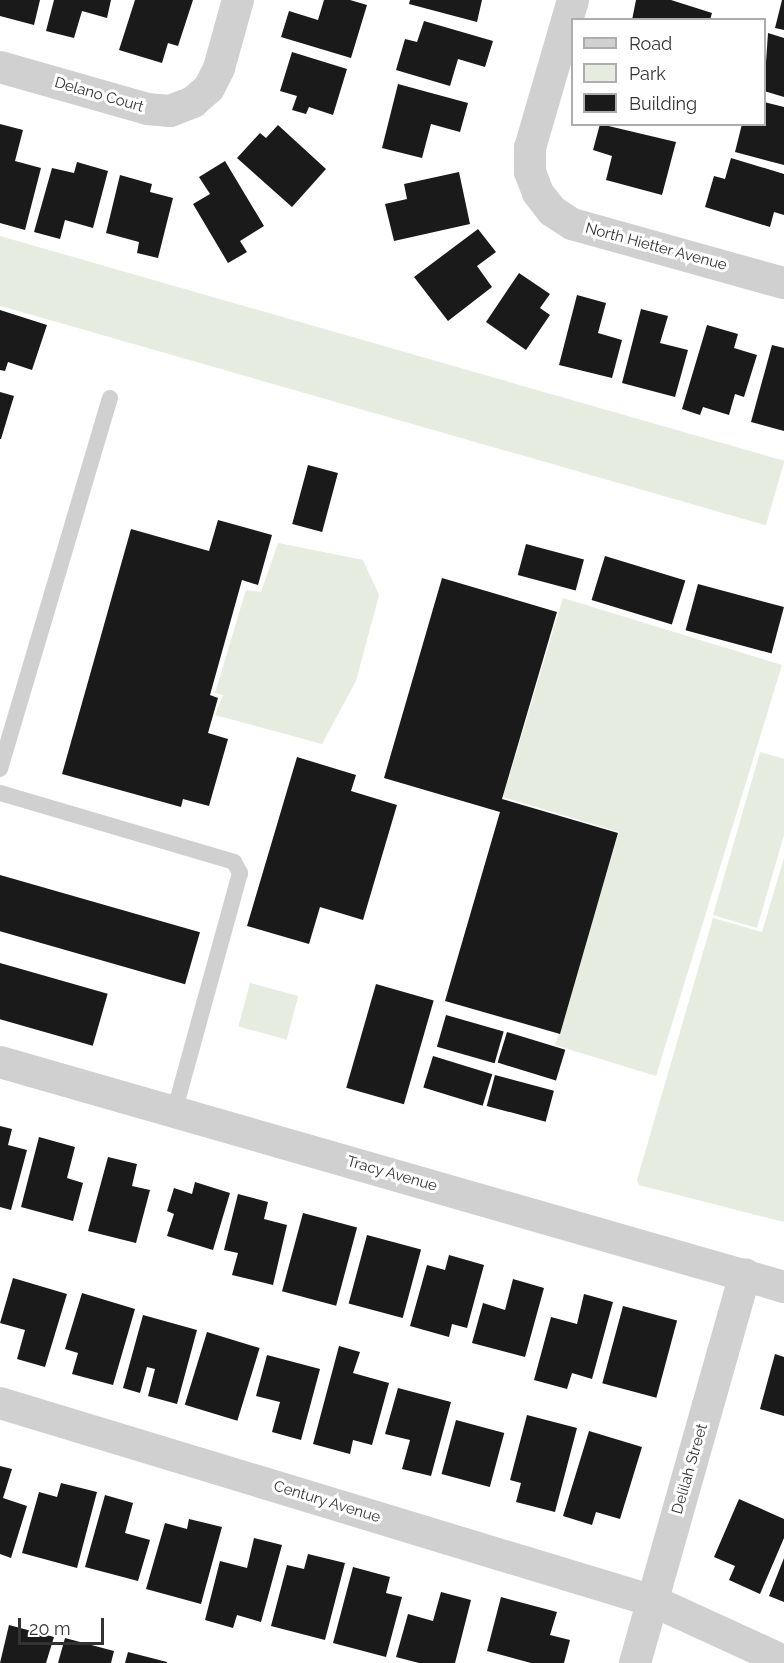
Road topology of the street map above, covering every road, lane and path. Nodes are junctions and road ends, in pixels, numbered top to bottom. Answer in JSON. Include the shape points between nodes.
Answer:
{"nodes":[{"id":1,"x":238,"y":0,"type":"edge"},
{"id":2,"x":573,"y":0,"type":"edge"},
{"id":3,"x":0,"y":67,"type":"edge"},
{"id":4,"x":784,"y":282,"type":"edge"},
{"id":5,"x":110,"y":398,"type":"dead end"},
{"id":6,"x":0,"y":769,"type":"edge"},
{"id":7,"x":0,"y":793,"type":"edge"},
{"id":8,"x":0,"y":1062,"type":"edge"},
{"id":9,"x":174,"y":1112,"type":"junction"},
{"id":10,"x":745,"y":1274,"type":"junction"},
{"id":11,"x":784,"y":1287,"type":"edge"},
{"id":12,"x":0,"y":1403,"type":"edge"},
{"id":13,"x":653,"y":1601,"type":"junction"},
{"id":14,"x":784,"y":1661,"type":"edge"},
{"id":15,"x":635,"y":1663,"type":"edge"}],
"edges":[{"from":1,"to":3,"type":"street","name":"Delano Court","via":[[219,68],[209,88],[193,102],[170,111],[147,110]]},
{"from":2,"to":4,"type":"street","name":"North Hietter Avenue","via":[[530,148],[530,172],[538,194],[552,211],[572,224]]},
{"from":5,"to":6,"type":"lane"},
{"from":7,"to":9,"type":"lane","via":[[234,862],[240,873]]},
{"from":8,"to":9,"type":"street","name":"Tracy Avenue"},
{"from":9,"to":10,"type":"street","name":"Tracy Avenue"},
{"from":10,"to":11,"type":"street","name":"Tracy Avenue"},
{"from":10,"to":13,"type":"street","name":"Delilah Street"},
{"from":12,"to":13,"type":"street","name":"Century Avenue"},
{"from":13,"to":14,"type":"street","name":"Century Avenue"},
{"from":13,"to":15,"type":"street","name":"Delilah Street"}]}
